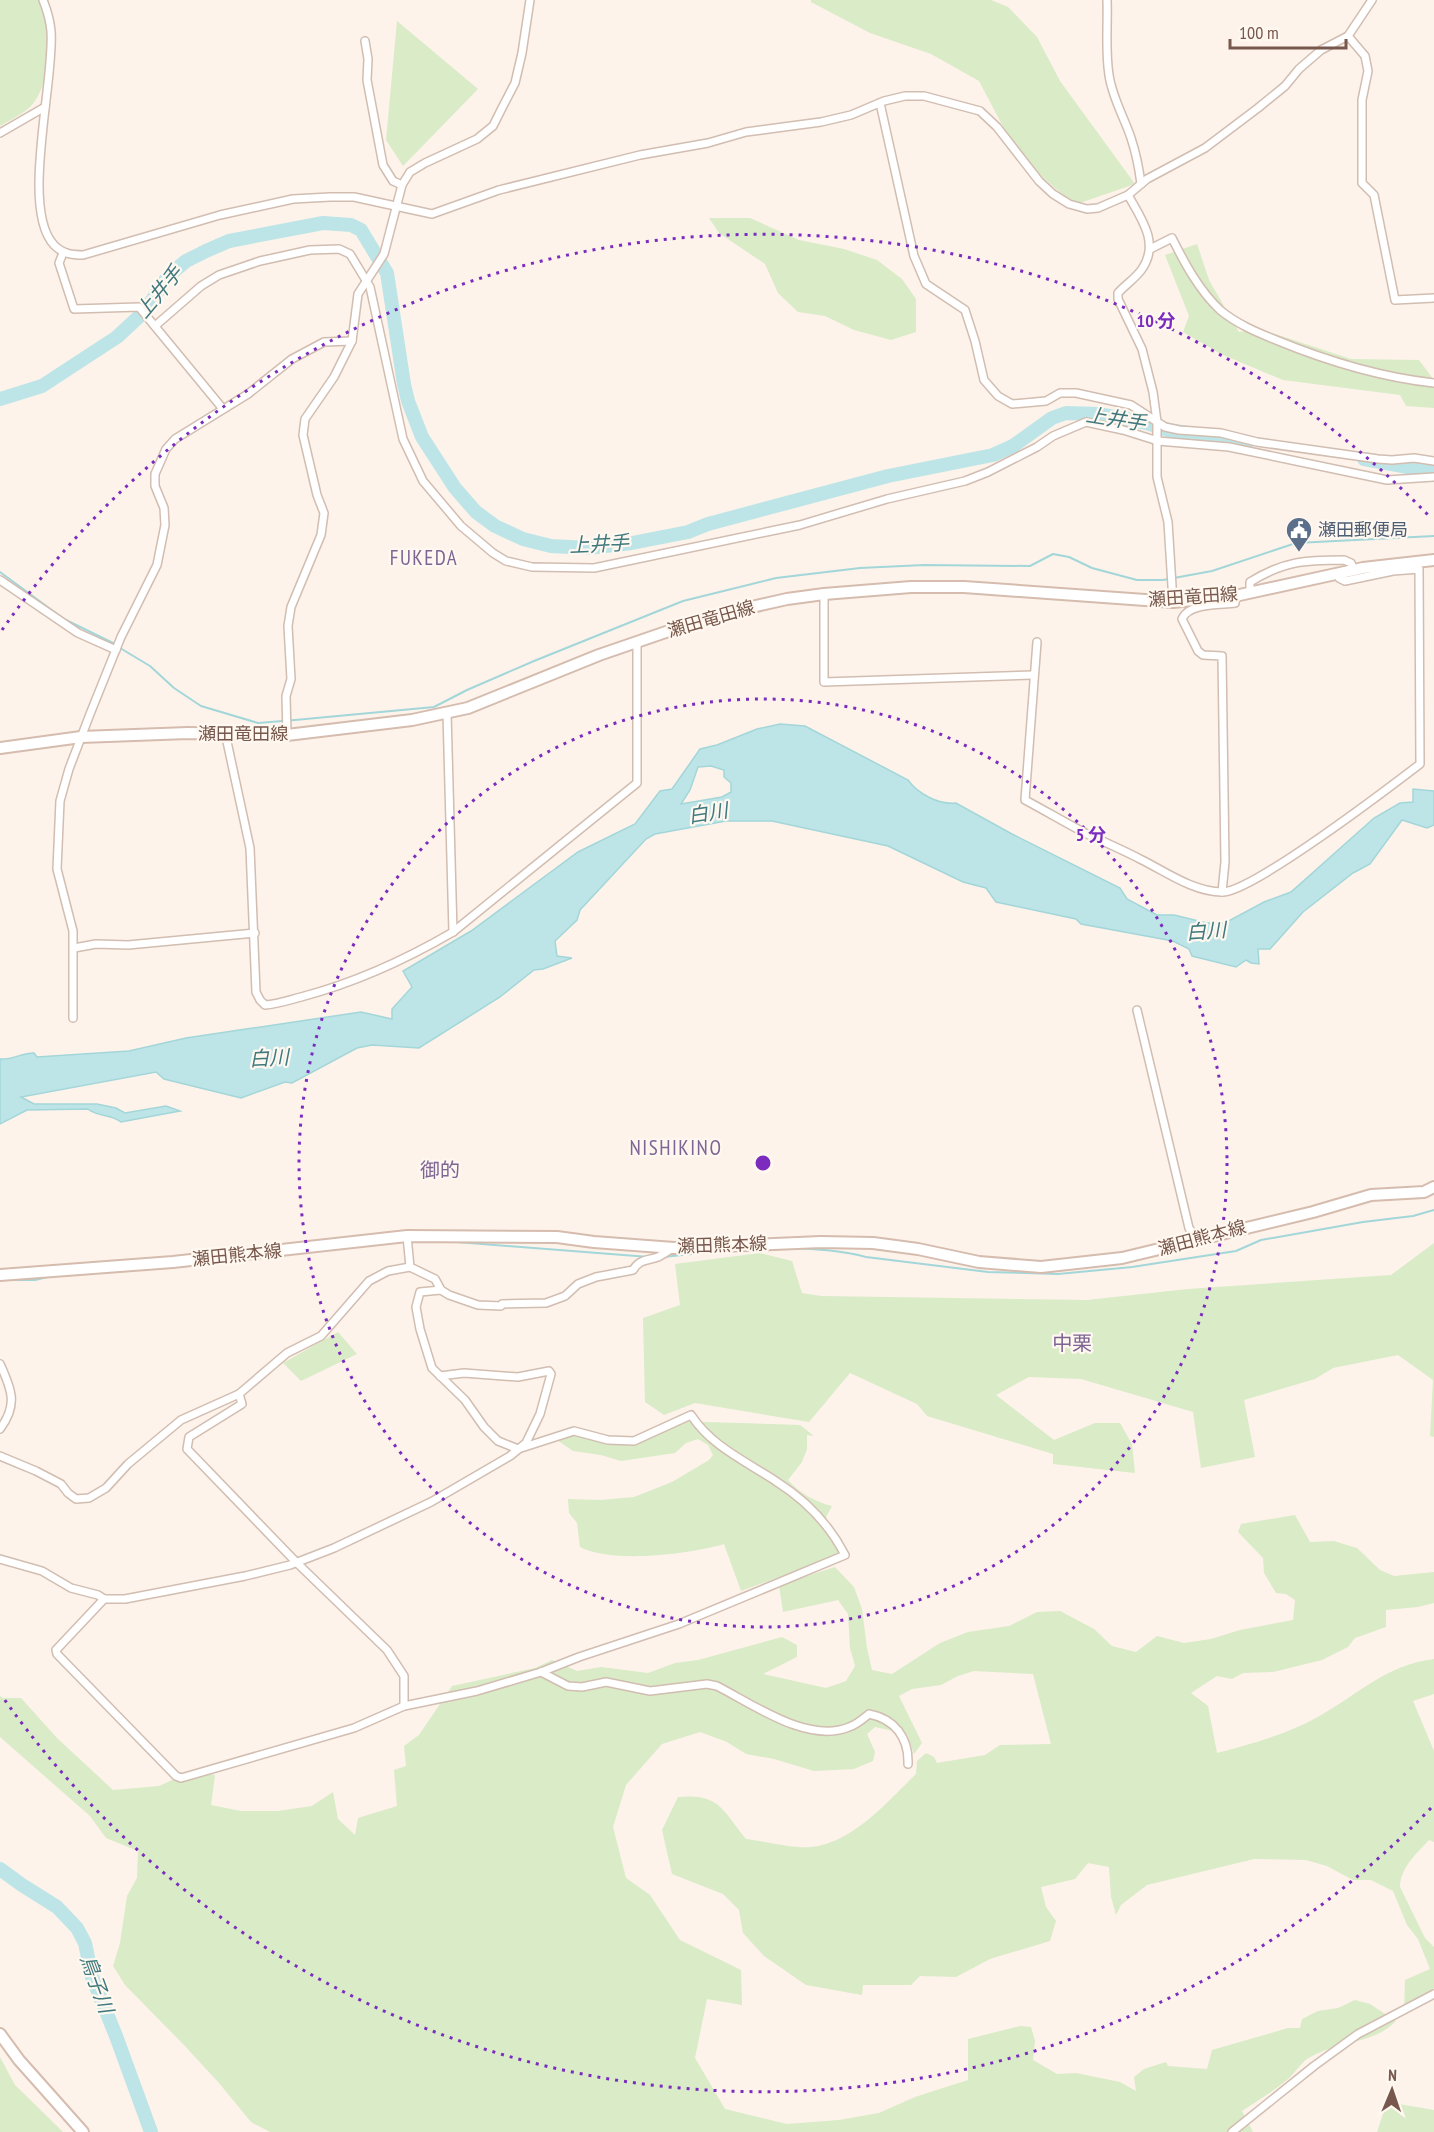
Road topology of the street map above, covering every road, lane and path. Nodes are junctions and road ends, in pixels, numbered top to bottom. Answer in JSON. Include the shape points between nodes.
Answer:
{"nodes":[{"id":1,"x":43,"y":0,"type":"edge"},
{"id":2,"x":530,"y":0,"type":"edge"},
{"id":3,"x":1107,"y":0,"type":"edge"},
{"id":4,"x":1372,"y":0,"type":"edge"},
{"id":5,"x":1347,"y":36,"type":"junction"},
{"id":6,"x":365,"y":41,"type":"dead end"},
{"id":7,"x":880,"y":104,"type":"junction"},
{"id":8,"x":45,"y":107,"type":"junction"},
{"id":9,"x":0,"y":133,"type":"edge"},
{"id":10,"x":1141,"y":184,"type":"junction"},
{"id":11,"x":402,"y":185,"type":"junction"},
{"id":12,"x":1128,"y":195,"type":"junction"},
{"id":13,"x":397,"y":207,"type":"junction"},
{"id":14,"x":1150,"y":249,"type":"junction"},
{"id":15,"x":63,"y":253,"type":"junction"},
{"id":16,"x":367,"y":279,"type":"junction"},
{"id":17,"x":1434,"y":298,"type":"edge"},
{"id":18,"x":155,"y":326,"type":"junction"},
{"id":19,"x":352,"y":341,"type":"junction"},
{"id":20,"x":1434,"y":384,"type":"edge"},
{"id":21,"x":223,"y":409,"type":"junction"},
{"id":22,"x":1157,"y":423,"type":"junction"},
{"id":23,"x":1158,"y":440,"type":"junction"},
{"id":24,"x":1434,"y":461,"type":"edge"},
{"id":25,"x":1434,"y":477,"type":"edge"},
{"id":26,"x":1434,"y":560,"type":"edge"},
{"id":27,"x":1354,"y":570,"type":"junction"},
{"id":28,"x":1337,"y":574,"type":"junction"},
{"id":29,"x":0,"y":580,"type":"edge"},
{"id":30,"x":1250,"y":592,"type":"junction"},
{"id":31,"x":824,"y":594,"type":"junction"},
{"id":32,"x":1235,"y":596,"type":"junction"},
{"id":33,"x":1173,"y":602,"type":"junction"},
{"id":34,"x":637,"y":642,"type":"junction"},
{"id":35,"x":1036,"y":642,"type":"dead end"},
{"id":36,"x":116,"y":649,"type":"junction"},
{"id":37,"x":1033,"y":675,"type":"junction"},
{"id":38,"x":447,"y":713,"type":"junction"},
{"id":39,"x":222,"y":734,"type":"junction"},
{"id":40,"x":287,"y":735,"type":"junction"},
{"id":41,"x":81,"y":737,"type":"junction"},
{"id":42,"x":0,"y":748,"type":"edge"},
{"id":43,"x":1222,"y":892,"type":"junction"},
{"id":44,"x":453,"y":932,"type":"junction"},
{"id":45,"x":255,"y":933,"type":"junction"},
{"id":46,"x":74,"y":948,"type":"junction"},
{"id":47,"x":1137,"y":1010,"type":"dead end"},
{"id":48,"x":73,"y":1018,"type":"dead end"},
{"id":49,"x":1434,"y":1187,"type":"edge"},
{"id":50,"x":406,"y":1236,"type":"junction"},
{"id":51,"x":1196,"y":1239,"type":"junction"},
{"id":52,"x":674,"y":1248,"type":"junction"},
{"id":53,"x":410,"y":1267,"type":"junction"},
{"id":54,"x":0,"y":1275,"type":"edge"},
{"id":55,"x":441,"y":1290,"type":"junction"},
{"id":56,"x":0,"y":1364,"type":"edge"},
{"id":57,"x":440,"y":1376,"type":"junction"},
{"id":58,"x":239,"y":1394,"type":"junction"},
{"id":59,"x":0,"y":1429,"type":"edge"},
{"id":60,"x":518,"y":1449,"type":"junction"},
{"id":61,"x":0,"y":1456,"type":"edge"},
{"id":62,"x":0,"y":1559,"type":"edge"},
{"id":63,"x":296,"y":1562,"type":"junction"},
{"id":64,"x":104,"y":1599,"type":"junction"},
{"id":65,"x":540,"y":1672,"type":"junction"},
{"id":66,"x":404,"y":1706,"type":"junction"},
{"id":67,"x":908,"y":1764,"type":"dead end"},
{"id":68,"x":1434,"y":1994,"type":"edge"},
{"id":69,"x":0,"y":2034,"type":"edge"},
{"id":70,"x":83,"y":2132,"type":"edge"},
{"id":71,"x":1232,"y":2132,"type":"edge"}],
"edges":[{"from":1,"to":8,"type":"street","via":[[51,33]]},
{"from":2,"to":11,"type":"street","via":[[515,83],[493,126],[477,139],[410,172]]},
{"from":3,"to":10,"type":"street","via":[[1109,77],[1138,159]]},
{"from":4,"to":5,"type":"street"},
{"from":5,"to":10,"type":"street","via":[[1321,50],[1285,86],[1205,148]]},
{"from":5,"to":17,"type":"street","via":[[1365,56],[1367,64],[1362,100],[1362,183],[1374,195],[1395,300]]},
{"from":6,"to":11,"type":"street","via":[[367,80],[382,165],[393,181]]},
{"from":7,"to":12,"type":"street","via":[[905,96],[924,96],[980,111],[1039,181],[1069,204],[1098,208]]},
{"from":7,"to":13,"type":"street","via":[[821,122],[746,132],[640,155],[499,190],[432,214]]},
{"from":7,"to":22,"type":"street","via":[[914,256],[926,284],[965,310],[984,380],[998,396],[1012,404],[1076,393],[1131,405]]},
{"from":8,"to":9,"type":"street"},
{"from":8,"to":15,"type":"street","via":[[39,183],[43,222],[52,243]]},
{"from":10,"to":12,"type":"street"},
{"from":11,"to":13,"type":"street"},
{"from":12,"to":14,"type":"street","via":[[1148,231]]},
{"from":13,"to":15,"type":"street","via":[[354,197],[293,199],[220,215],[94,254]]},
{"from":13,"to":16,"type":"street","via":[[384,254]]},
{"from":14,"to":20,"type":"street","via":[[1172,238],[1210,299],[1250,329],[1366,372]]},
{"from":14,"to":22,"type":"street","via":[[1143,268],[1118,292],[1118,299],[1142,349]]},
{"from":15,"to":18,"type":"street","via":[[59,263],[74,309],[139,307]]},
{"from":16,"to":18,"type":"street","via":[[350,254],[339,249],[310,250],[260,261],[210,280]]},
{"from":16,"to":19,"type":"street","via":[[358,294]]},
{"from":16,"to":23,"type":"street","via":[[403,439],[423,481],[461,526],[493,553],[519,565],[594,568],[800,525],[965,481],[1086,422]]},
{"from":18,"to":21,"type":"street"},
{"from":19,"to":21,"type":"street","via":[[324,342],[292,359]]},
{"from":19,"to":40,"type":"street","via":[[305,419],[303,435],[324,513],[321,535],[291,607]]},
{"from":21,"to":36,"type":"street","via":[[175,439],[166,449],[155,474],[165,525],[157,565]]},
{"from":22,"to":23,"type":"street"},
{"from":22,"to":24,"type":"street","via":[[1179,430],[1221,433],[1321,451]]},
{"from":23,"to":25,"type":"street","via":[[1229,447],[1387,480]]},
{"from":23,"to":33,"type":"street","via":[[1157,477],[1168,522]]},
{"from":26,"to":27,"type":"main road","name":"瀬田竜田線"},
{"from":27,"to":28,"type":"main road","name":"瀬田竜田線"},
{"from":27,"to":30,"type":"street","via":[[1351,562],[1344,560],[1299,561],[1262,574],[1250,582]]},
{"from":28,"to":30,"type":"main road","name":"瀬田竜田線"},
{"from":28,"to":43,"type":"street","via":[[1345,581],[1419,569],[1420,764],[1278,865],[1242,886]]},
{"from":29,"to":36,"type":"street","via":[[78,633]]},
{"from":30,"to":32,"type":"main road","name":"瀬田竜田線"},
{"from":31,"to":33,"type":"main road","name":"瀬田竜田線","via":[[964,587]]},
{"from":31,"to":34,"type":"main road","name":"瀬田竜田線","via":[[734,611]]},
{"from":31,"to":37,"type":"street","via":[[824,682]]},
{"from":32,"to":33,"type":"main road","name":"瀬田竜田線"},
{"from":32,"to":43,"type":"street","via":[[1235,603],[1192,609],[1182,620],[1198,651],[1222,656]]},
{"from":34,"to":38,"type":"main road","name":"瀬田竜田線"},
{"from":34,"to":44,"type":"street","via":[[637,783]]},
{"from":35,"to":37,"type":"street"},
{"from":36,"to":41,"type":"street"},
{"from":37,"to":43,"type":"street","via":[[1024,800],[1184,881]]},
{"from":38,"to":40,"type":"main road","name":"瀬田竜田線"},
{"from":38,"to":44,"type":"street"},
{"from":39,"to":40,"type":"main road","name":"瀬田竜田線"},
{"from":39,"to":41,"type":"main road","name":"瀬田竜田線"},
{"from":39,"to":45,"type":"street","via":[[226,737],[250,848]]},
{"from":41,"to":42,"type":"main road","name":"瀬田竜田線"},
{"from":41,"to":46,"type":"street","via":[[60,801],[58,831],[57,869],[70,915]]},
{"from":44,"to":45,"type":"street","via":[[325,992],[265,1005],[256,992]]},
{"from":45,"to":46,"type":"street"},
{"from":46,"to":48,"type":"street"},
{"from":47,"to":51,"type":"street","via":[[1190,1228]]},
{"from":49,"to":51,"type":"main road","name":"瀬田熊本線","via":[[1424,1192],[1371,1195]]},
{"from":50,"to":52,"type":"main road","name":"瀬田熊本線","via":[[557,1237]]},
{"from":50,"to":53,"type":"street"},
{"from":50,"to":54,"type":"main road","name":"瀬田熊本線","via":[[173,1262]]},
{"from":51,"to":52,"type":"main road","name":"瀬田熊本線","via":[[1122,1258],[1041,1267],[979,1262],[873,1243]]},
{"from":52,"to":55,"type":"street","via":[[644,1259],[633,1270],[578,1284],[565,1296],[546,1303],[478,1305]]},
{"from":53,"to":55,"type":"street","via":[[435,1279]]},
{"from":53,"to":58,"type":"street","via":[[388,1271],[369,1281],[321,1336],[286,1353]]},
{"from":55,"to":57,"type":"street","via":[[420,1292],[416,1307],[432,1368]]},
{"from":56,"to":59,"type":"street","via":[[10,1389],[12,1409]]},
{"from":57,"to":60,"type":"street","via":[[465,1400],[483,1427],[498,1441]]},
{"from":57,"to":60,"type":"street","via":[[464,1373],[518,1377],[549,1371],[540,1414],[526,1443]]},
{"from":58,"to":61,"type":"street","via":[[181,1420],[128,1464],[106,1488],[89,1498],[76,1499],[61,1484]]},
{"from":58,"to":63,"type":"street","via":[[242,1404],[189,1437],[187,1449]]},
{"from":60,"to":63,"type":"street","via":[[483,1474],[431,1502]]},
{"from":60,"to":65,"type":"street","via":[[573,1431],[608,1440],[634,1441],[691,1415],[715,1443],[798,1496],[833,1533],[845,1555],[679,1624]]},
{"from":62,"to":64,"type":"street","via":[[42,1571],[71,1588]]},
{"from":63,"to":64,"type":"street","via":[[200,1585],[125,1599]]},
{"from":63,"to":66,"type":"street","via":[[394,1660],[404,1676]]},
{"from":64,"to":66,"type":"street","via":[[65,1639],[57,1654],[181,1778],[354,1728]]},
{"from":65,"to":66,"type":"street","via":[[477,1691]]},
{"from":65,"to":67,"type":"street","via":[[575,1686],[606,1682],[650,1691],[717,1686],[785,1721],[823,1732],[851,1727],[869,1714],[883,1717],[906,1741]]},
{"from":68,"to":71,"type":"street","via":[[1358,2034]]},
{"from":69,"to":70,"type":"main road"}]}
